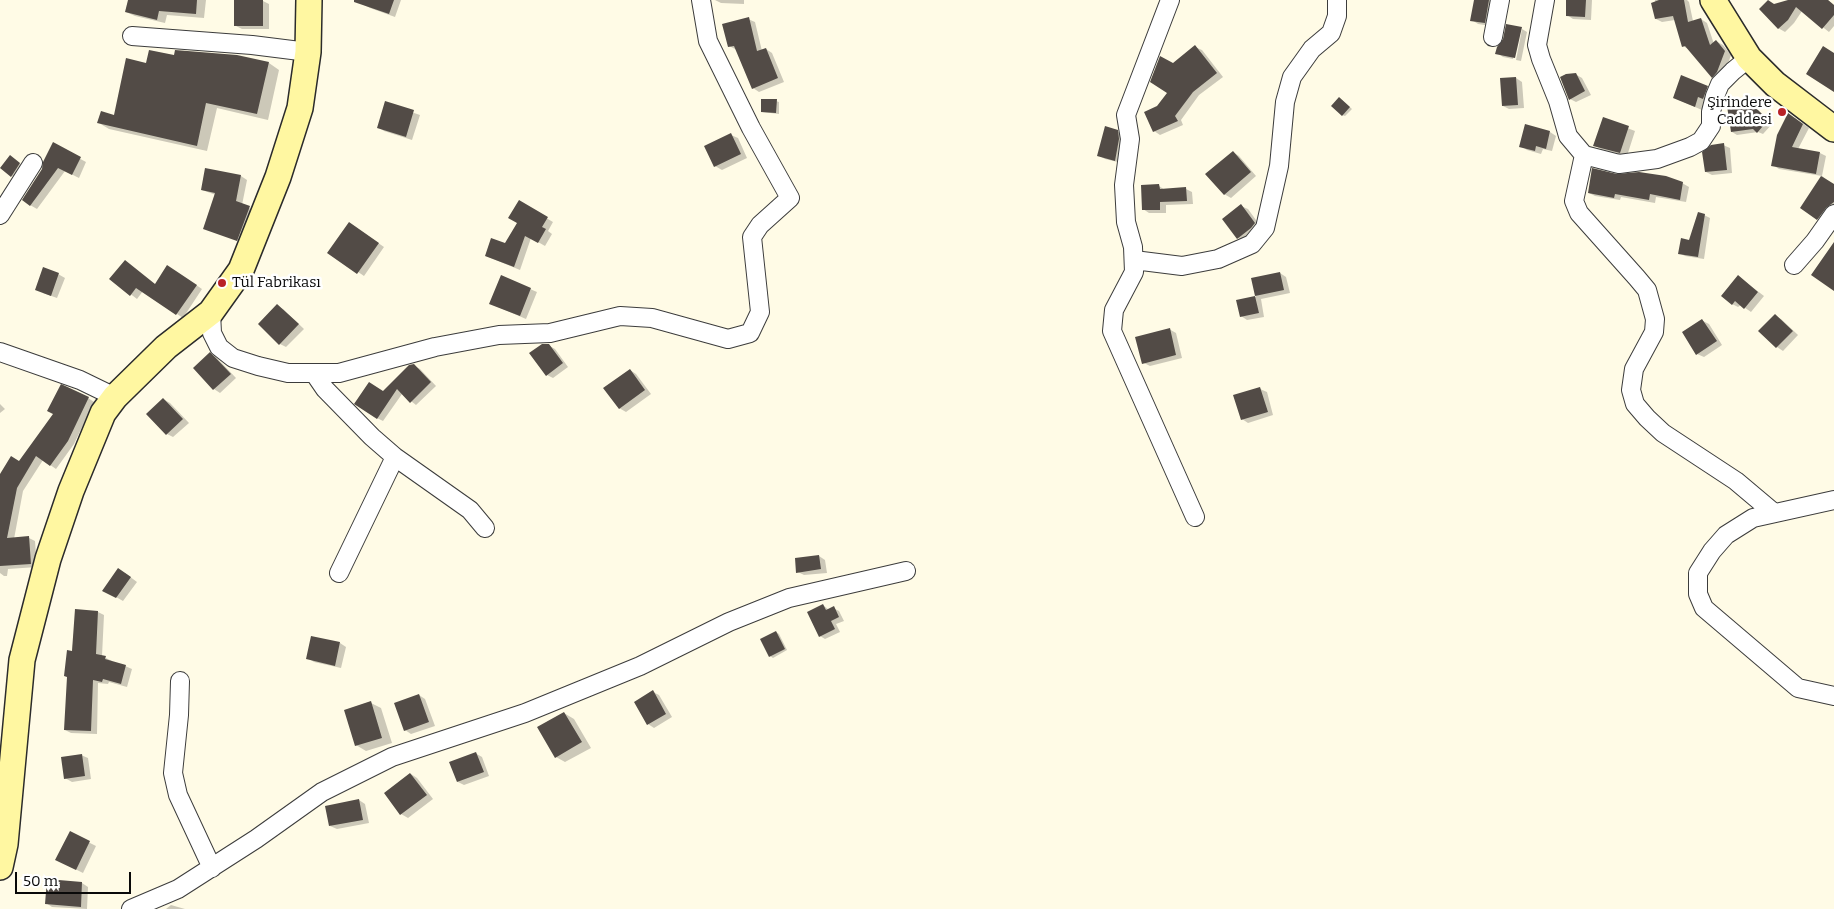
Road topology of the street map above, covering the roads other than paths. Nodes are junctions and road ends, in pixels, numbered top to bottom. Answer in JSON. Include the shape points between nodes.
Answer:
{"nodes":[{"id":1,"x":309,"y":0,"type":"edge"},
{"id":2,"x":701,"y":0,"type":"edge"},
{"id":3,"x":1170,"y":0,"type":"edge"},
{"id":4,"x":1337,"y":0,"type":"edge"},
{"id":5,"x":1500,"y":0,"type":"edge"},
{"id":6,"x":1545,"y":0,"type":"edge"},
{"id":7,"x":1713,"y":0,"type":"edge"},
{"id":8,"x":132,"y":36,"type":"dead end"},
{"id":9,"x":1492,"y":38,"type":"dead end"},
{"id":10,"x":308,"y":52,"type":"junction"},
{"id":11,"x":1749,"y":58,"type":"junction"},
{"id":12,"x":1834,"y":129,"type":"edge"},
{"id":13,"x":1584,"y":155,"type":"junction"},
{"id":14,"x":33,"y":163,"type":"dead end"},
{"id":15,"x":1834,"y":214,"type":"edge"},
{"id":16,"x":0,"y":215,"type":"edge"},
{"id":17,"x":1134,"y":260,"type":"junction"},
{"id":18,"x":1794,"y":265,"type":"dead end"},
{"id":19,"x":212,"y":312,"type":"junction"},
{"id":20,"x":0,"y":352,"type":"edge"},
{"id":21,"x":314,"y":373,"type":"junction"},
{"id":22,"x":115,"y":397,"type":"junction"},
{"id":23,"x":395,"y":457,"type":"junction"},
{"id":24,"x":1834,"y":500,"type":"edge"},
{"id":25,"x":1774,"y":513,"type":"junction"},
{"id":26,"x":1196,"y":518,"type":"dead end"},
{"id":27,"x":485,"y":528,"type":"dead end"},
{"id":28,"x":906,"y":571,"type":"dead end"},
{"id":29,"x":339,"y":574,"type":"dead end"},
{"id":30,"x":180,"y":681,"type":"dead end"},
{"id":31,"x":1834,"y":696,"type":"edge"},
{"id":32,"x":0,"y":867,"type":"edge"},
{"id":33,"x":212,"y":868,"type":"junction"},
{"id":34,"x":131,"y":909,"type":"edge"}],
"edges":[{"from":1,"to":10,"type":"main road"},
{"from":2,"to":21,"type":"street","via":[[708,42],[790,198],[760,225],[752,237],[760,312],[750,333],[728,339],[652,318],[620,316],[550,334],[499,335],[435,347],[339,373]]},
{"from":3,"to":17,"type":"street","via":[[1126,115],[1130,139],[1124,185],[1126,222]]},
{"from":4,"to":17,"type":"street","via":[[1337,16],[1331,33],[1312,49],[1292,77],[1285,102],[1279,166],[1265,228],[1252,244],[1218,259],[1182,266]]},
{"from":5,"to":9,"type":"street"},
{"from":6,"to":13,"type":"street","via":[[1537,45],[1568,136]]},
{"from":7,"to":11,"type":"main road"},
{"from":8,"to":10,"type":"street"},
{"from":10,"to":19,"type":"main road","via":[[300,108],[278,177],[241,270]]},
{"from":11,"to":12,"type":"main road","via":[[1775,84]]},
{"from":11,"to":13,"type":"street","via":[[1720,84],[1711,112],[1709,132],[1690,148],[1657,159],[1619,164]]},
{"from":13,"to":25,"type":"street","via":[[1574,201],[1579,213],[1647,290],[1655,320],[1654,332],[1634,369],[1631,390],[1634,404],[1663,433],[1736,481]]},
{"from":14,"to":16,"type":"street"},
{"from":15,"to":18,"type":"street"},
{"from":17,"to":26,"type":"street","via":[[1134,272],[1114,310],[1112,331]]},
{"from":19,"to":21,"type":"street","via":[[212,333],[219,347],[233,358],[288,373]]},
{"from":19,"to":22,"type":"main road","via":[[166,347]]},
{"from":20,"to":22,"type":"street","via":[[80,380]]},
{"from":21,"to":23,"type":"street","via":[[325,389]]},
{"from":22,"to":32,"type":"main road","via":[[103,414],[71,491],[48,559],[22,660],[5,844]]},
{"from":23,"to":27,"type":"street","via":[[470,510]]},
{"from":23,"to":29,"type":"street"},
{"from":24,"to":25,"type":"street"},
{"from":25,"to":31,"type":"street","via":[[1753,518],[1726,535],[1698,573],[1698,594],[1704,608],[1798,688]]},
{"from":28,"to":33,"type":"street","via":[[789,598],[729,622],[640,666],[525,713],[392,757],[322,792]]},
{"from":30,"to":33,"type":"street","via":[[173,773],[178,795]]},
{"from":33,"to":34,"type":"street","via":[[178,889]]}]}
